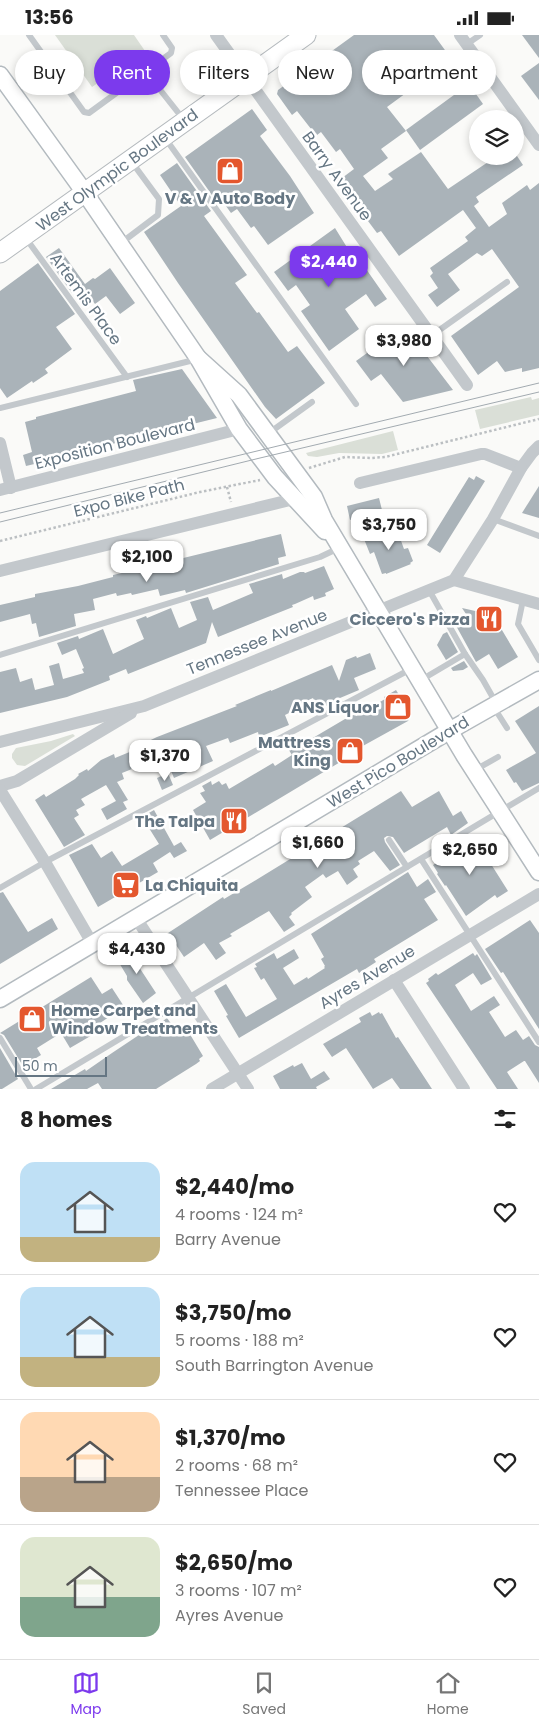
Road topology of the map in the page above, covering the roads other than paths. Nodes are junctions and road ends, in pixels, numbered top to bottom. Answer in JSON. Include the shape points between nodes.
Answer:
{"nodes":[{"id":1,"x":29,"y":35,"type":"edge"},
{"id":2,"x":163,"y":35,"type":"edge"},
{"id":3,"x":216,"y":35,"type":"edge"},
{"id":4,"x":306,"y":35,"type":"edge"},
{"id":5,"x":480,"y":35,"type":"edge"},
{"id":6,"x":463,"y":40,"type":"edge"},
{"id":7,"x":227,"y":50,"type":"edge"},
{"id":8,"x":170,"y":54,"type":"edge"},
{"id":9,"x":268,"y":62,"type":"edge"},
{"id":10,"x":0,"y":75,"type":"edge"},
{"id":11,"x":114,"y":95,"type":"edge"},
{"id":12,"x":164,"y":95,"type":"edge"},
{"id":13,"x":221,"y":95,"type":"edge"},
{"id":14,"x":259,"y":95,"type":"edge"},
{"id":15,"x":185,"y":121,"type":"junction"},
{"id":16,"x":165,"y":137,"type":"junction"},
{"id":17,"x":539,"y":145,"type":"edge"},
{"id":18,"x":131,"y":160,"type":"junction"},
{"id":19,"x":86,"y":193,"type":"junction"},
{"id":20,"x":24,"y":236,"type":"junction"},
{"id":21,"x":120,"y":243,"type":"junction"},
{"id":22,"x":0,"y":253,"type":"edge"},
{"id":23,"x":507,"y":282,"type":"dead end"},
{"id":24,"x":431,"y":336,"type":"junction"},
{"id":25,"x":198,"y":359,"type":"junction"},
{"id":26,"x":127,"y":377,"type":"junction"},
{"id":27,"x":467,"y":385,"type":"dead end"},
{"id":28,"x":239,"y":395,"type":"junction"},
{"id":29,"x":312,"y":402,"type":"dead end"},
{"id":30,"x":356,"y":404,"type":"dead end"},
{"id":31,"x":0,"y":408,"type":"edge"},
{"id":32,"x":239,"y":429,"type":"junction"},
{"id":33,"x":268,"y":434,"type":"junction"},
{"id":34,"x":0,"y":443,"type":"edge"},
{"id":35,"x":539,"y":446,"type":"edge"},
{"id":36,"x":521,"y":468,"type":"junction"},
{"id":37,"x":360,"y":483,"type":"dead end"},
{"id":38,"x":6,"y":489,"type":"edge"},
{"id":39,"x":294,"y":499,"type":"junction"},
{"id":40,"x":492,"y":519,"type":"junction"},
{"id":41,"x":324,"y":520,"type":"junction"},
{"id":42,"x":539,"y":536,"type":"edge"},
{"id":43,"x":340,"y":547,"type":"junction"},
{"id":44,"x":0,"y":571,"type":"edge"},
{"id":45,"x":454,"y":580,"type":"junction"},
{"id":46,"x":429,"y":590,"type":"junction"},
{"id":47,"x":523,"y":600,"type":"junction"},
{"id":48,"x":539,"y":604,"type":"edge"},
{"id":49,"x":378,"y":611,"type":"junction"},
{"id":50,"x":465,"y":653,"type":"junction"},
{"id":51,"x":0,"y":655,"type":"edge"},
{"id":52,"x":539,"y":660,"type":"edge"},
{"id":53,"x":416,"y":675,"type":"junction"},
{"id":54,"x":539,"y":680,"type":"edge"},
{"id":55,"x":495,"y":705,"type":"junction"},
{"id":56,"x":144,"y":706,"type":"junction"},
{"id":57,"x":507,"y":729,"type":"dead end"},
{"id":58,"x":449,"y":731,"type":"junction"},
{"id":59,"x":0,"y":742,"type":"edge"},
{"id":60,"x":498,"y":757,"type":"dead end"},
{"id":61,"x":474,"y":771,"type":"junction"},
{"id":62,"x":0,"y":788,"type":"edge"},
{"id":63,"x":539,"y":788,"type":"edge"},
{"id":64,"x":499,"y":812,"type":"junction"},
{"id":65,"x":389,"y":840,"type":"dead end"},
{"id":66,"x":421,"y":859,"type":"junction"},
{"id":67,"x":45,"y":862,"type":"junction"},
{"id":68,"x":407,"y":867,"type":"junction"},
{"id":69,"x":539,"y":872,"type":"edge"},
{"id":70,"x":0,"y":888,"type":"edge"},
{"id":71,"x":539,"y":894,"type":"edge"},
{"id":72,"x":136,"y":918,"type":"junction"},
{"id":73,"x":469,"y":935,"type":"junction"},
{"id":74,"x":92,"y":943,"type":"junction"},
{"id":75,"x":394,"y":980,"type":"junction"},
{"id":76,"x":188,"y":998,"type":"junction"},
{"id":77,"x":0,"y":999,"type":"edge"},
{"id":78,"x":0,"y":1038,"type":"edge"},
{"id":79,"x":539,"y":1042,"type":"edge"},
{"id":80,"x":238,"y":1073,"type":"junction"},
{"id":81,"x":31,"y":1089,"type":"edge"},
{"id":82,"x":36,"y":1089,"type":"edge"},
{"id":83,"x":212,"y":1089,"type":"edge"},
{"id":84,"x":248,"y":1089,"type":"edge"},
{"id":85,"x":464,"y":1089,"type":"edge"}],
"edges":[{"from":1,"to":11,"type":"lane","via":[[84,112],[89,113]]},
{"from":2,"to":8,"type":"lane","via":[[172,48]]},
{"from":3,"to":7,"type":"street","name":"Barry Avenue"},
{"from":4,"to":9,"type":"main road","name":"West Olympic Boulevard"},
{"from":5,"to":6,"type":"lane"},
{"from":6,"to":17,"type":"street"},
{"from":10,"to":19,"type":"street"},
{"from":12,"to":15,"type":"lane"},
{"from":13,"to":15,"type":"main road","name":"West Olympic Boulevard"},
{"from":14,"to":24,"type":"street","name":"Barry Avenue"},
{"from":15,"to":16,"type":"main road","name":"West Olympic Boulevard"},
{"from":16,"to":18,"type":"main road","name":"West Olympic Boulevard"},
{"from":16,"to":30,"type":"lane"},
{"from":18,"to":19,"type":"main road","name":"West Olympic Boulevard"},
{"from":18,"to":21,"type":"lane","via":[[160,199],[158,215]]},
{"from":19,"to":20,"type":"main road","name":"West Olympic Boulevard"},
{"from":19,"to":21,"type":"street"},
{"from":20,"to":22,"type":"main road","name":"West Olympic Boulevard"},
{"from":20,"to":26,"type":"lane","name":"Artemis Place"},
{"from":21,"to":25,"type":"street"},
{"from":23,"to":24,"type":"lane"},
{"from":24,"to":27,"type":"street","name":"Barry Avenue"},
{"from":25,"to":26,"type":"lane"},
{"from":25,"to":28,"type":"street"},
{"from":25,"to":32,"type":"street"},
{"from":26,"to":31,"type":"lane"},
{"from":28,"to":32,"type":"street","via":[[242,417]]},
{"from":28,"to":33,"type":"street"},
{"from":29,"to":33,"type":"lane"},
{"from":32,"to":38,"type":"street","name":"Exposition Boulevard"},
{"from":32,"to":39,"type":"street"},
{"from":33,"to":41,"type":"street","via":[[314,497]]},
{"from":34,"to":38,"type":"street"},
{"from":35,"to":36,"type":"street"},
{"from":36,"to":37,"type":"street","via":[[481,454]]},
{"from":36,"to":40,"type":"street"},
{"from":39,"to":41,"type":"street","via":[[304,502]]},
{"from":39,"to":43,"type":"street"},
{"from":39,"to":44,"type":"street"},
{"from":40,"to":42,"type":"lane"},
{"from":40,"to":45,"type":"street"},
{"from":41,"to":43,"type":"street"},
{"from":43,"to":49,"type":"street"},
{"from":43,"to":51,"type":"lane","via":[[320,557]]},
{"from":45,"to":46,"type":"street","name":"Tennessee Avenue"},
{"from":45,"to":47,"type":"street"},
{"from":46,"to":49,"type":"street","name":"Tennessee Avenue"},
{"from":46,"to":50,"type":"lane"},
{"from":47,"to":48,"type":"street"},
{"from":47,"to":52,"type":"lane","via":[[518,625]]},
{"from":49,"to":53,"type":"street"},
{"from":49,"to":56,"type":"street","name":"Tennessee Avenue"},
{"from":50,"to":53,"type":"lane"},
{"from":50,"to":55,"type":"lane"},
{"from":53,"to":58,"type":"street"},
{"from":53,"to":67,"type":"lane"},
{"from":54,"to":55,"type":"street","name":"West Pico Boulevard"},
{"from":55,"to":57,"type":"lane"},
{"from":55,"to":58,"type":"street","name":"West Pico Boulevard"},
{"from":56,"to":59,"type":"street","name":"Tennessee Avenue"},
{"from":56,"to":62,"type":"street"},
{"from":58,"to":61,"type":"street"},
{"from":58,"to":72,"type":"street","name":"West Pico Boulevard"},
{"from":60,"to":61,"type":"lane"},
{"from":61,"to":64,"type":"street"},
{"from":62,"to":67,"type":"street"},
{"from":63,"to":64,"type":"lane"},
{"from":64,"to":66,"type":"lane"},
{"from":64,"to":69,"type":"street"},
{"from":65,"to":68,"type":"lane"},
{"from":66,"to":68,"type":"lane"},
{"from":66,"to":73,"type":"lane"},
{"from":67,"to":70,"type":"lane"},
{"from":67,"to":74,"type":"street"},
{"from":68,"to":76,"type":"lane"},
{"from":71,"to":73,"type":"street","name":"Ayres Avenue"},
{"from":72,"to":74,"type":"street","name":"West Pico Boulevard"},
{"from":72,"to":76,"type":"street"},
{"from":73,"to":75,"type":"street","name":"Ayres Avenue"},
{"from":73,"to":79,"type":"lane"},
{"from":74,"to":77,"type":"street","name":"West Pico Boulevard"},
{"from":75,"to":80,"type":"street","name":"Ayres Avenue"},
{"from":75,"to":85,"type":"street"},
{"from":76,"to":80,"type":"street"},
{"from":76,"to":82,"type":"lane"},
{"from":78,"to":81,"type":"lane"},
{"from":80,"to":83,"type":"street","name":"Ayres Avenue"},
{"from":80,"to":84,"type":"street"}]}
